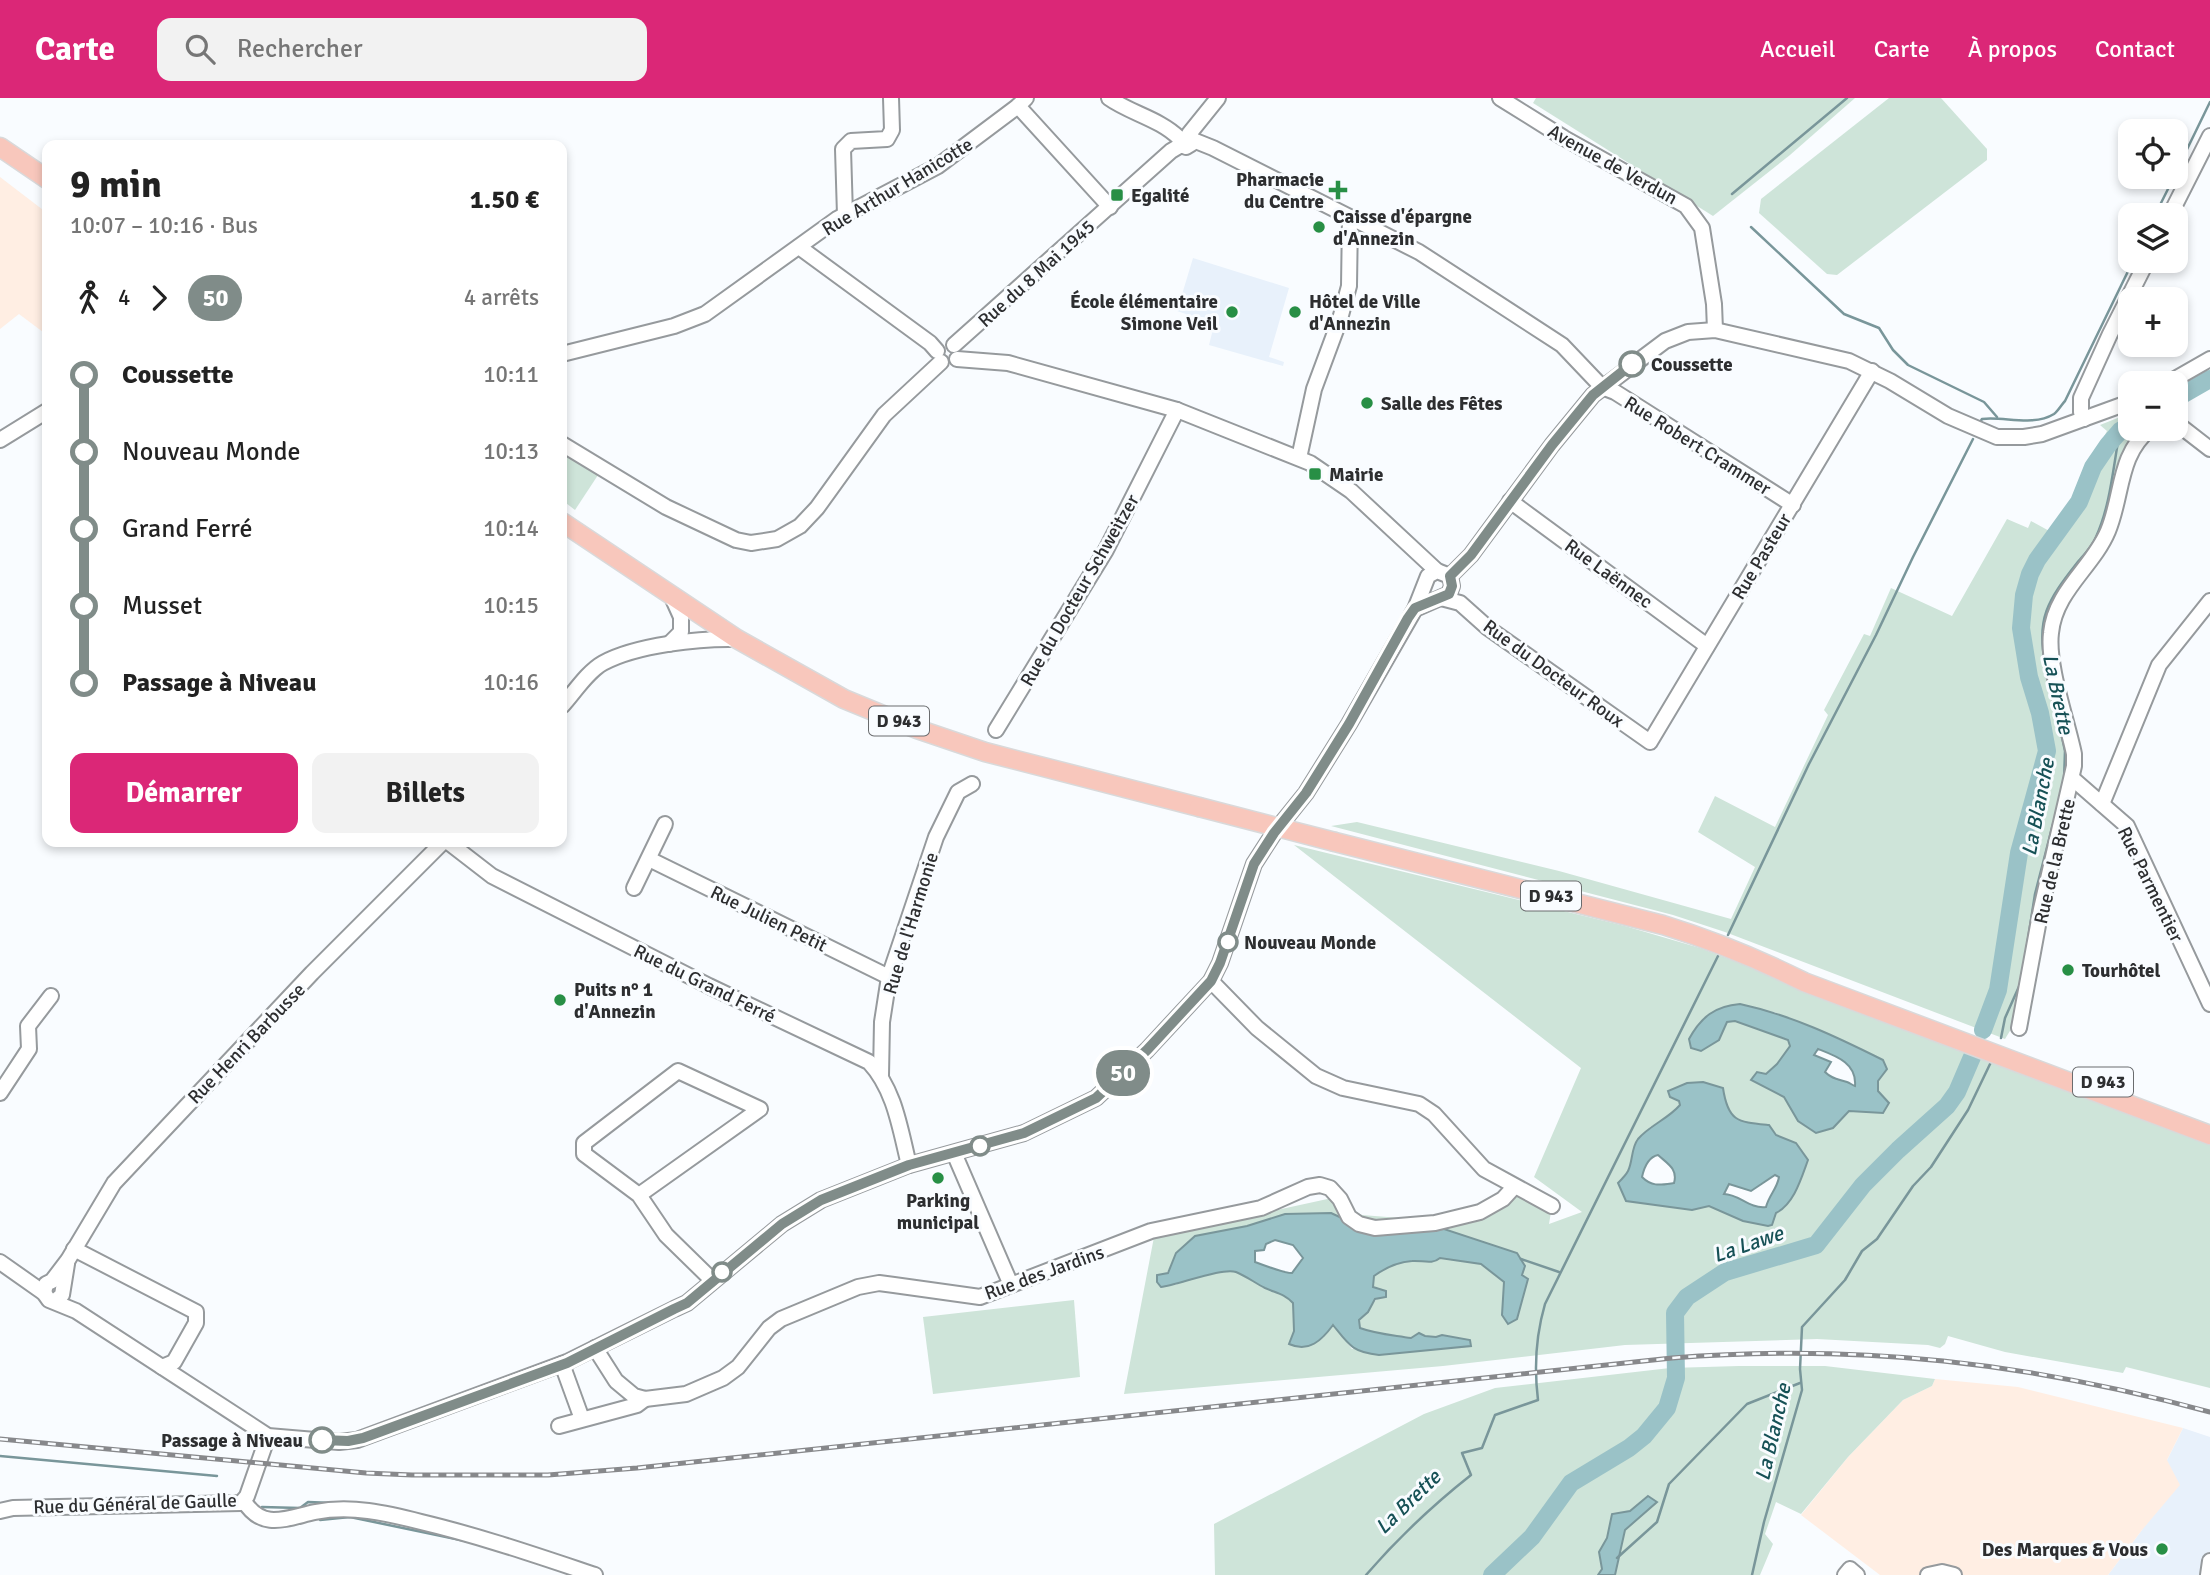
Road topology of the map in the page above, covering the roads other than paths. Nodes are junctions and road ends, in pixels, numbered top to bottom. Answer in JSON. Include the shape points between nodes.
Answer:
{"nodes":[{"id":1,"x":891,"y":98,"type":"edge"},
{"id":2,"x":1109,"y":98,"type":"edge"},
{"id":3,"x":1217,"y":98,"type":"edge"},
{"id":4,"x":1500,"y":98,"type":"edge"},
{"id":5,"x":1022,"y":102,"type":"edge"},
{"id":6,"x":2210,"y":136,"type":"edge"},
{"id":7,"x":1185,"y":139,"type":"junction"},
{"id":8,"x":0,"y":147,"type":"edge"},
{"id":9,"x":42,"y":176,"type":"edge"},
{"id":10,"x":2176,"y":203,"type":"edge"},
{"id":11,"x":1110,"y":207,"type":"junction"},
{"id":12,"x":845,"y":215,"type":"junction"},
{"id":13,"x":1350,"y":218,"type":"junction"},
{"id":14,"x":799,"y":247,"type":"junction"},
{"id":15,"x":2141,"y":273,"type":"edge"},
{"id":16,"x":1715,"y":330,"type":"junction"},
{"id":17,"x":956,"y":352,"type":"junction"},
{"id":18,"x":567,"y":353,"type":"edge"},
{"id":19,"x":939,"y":357,"type":"junction"},
{"id":20,"x":2210,"y":359,"type":"edge"},
{"id":21,"x":1872,"y":371,"type":"junction"},
{"id":22,"x":2188,"y":372,"type":"edge"},
{"id":23,"x":1602,"y":387,"type":"junction"},
{"id":24,"x":2118,"y":406,"type":"edge"},
{"id":25,"x":1177,"y":410,"type":"junction"},
{"id":26,"x":42,"y":414,"type":"edge"},
{"id":27,"x":2084,"y":419,"type":"junction"},
{"id":28,"x":42,"y":422,"type":"edge"},
{"id":29,"x":26,"y":425,"type":"junction"},
{"id":30,"x":2188,"y":432,"type":"edge"},
{"id":31,"x":0,"y":440,"type":"edge"},
{"id":32,"x":2137,"y":441,"type":"edge"},
{"id":33,"x":567,"y":447,"type":"edge"},
{"id":34,"x":2210,"y":449,"type":"edge"},
{"id":35,"x":1299,"y":458,"type":"junction"},
{"id":36,"x":1510,"y":501,"type":"junction"},
{"id":37,"x":1793,"y":505,"type":"junction"},
{"id":38,"x":567,"y":525,"type":"edge"},
{"id":39,"x":1438,"y":580,"type":"junction"},
{"id":40,"x":672,"y":597,"type":"junction"},
{"id":41,"x":1439,"y":599,"type":"junction"},
{"id":42,"x":2210,"y":601,"type":"edge"},
{"id":43,"x":1460,"y":603,"type":"junction"},
{"id":44,"x":1415,"y":608,"type":"junction"},
{"id":45,"x":737,"y":639,"type":"junction"},
{"id":46,"x":667,"y":645,"type":"junction"},
{"id":47,"x":1707,"y":646,"type":"junction"},
{"id":48,"x":567,"y":700,"type":"edge"},
{"id":49,"x":996,"y":730,"type":"dead end"},
{"id":50,"x":1650,"y":742,"type":"joint"},
{"id":51,"x":2073,"y":779,"type":"junction"},
{"id":52,"x":972,"y":784,"type":"dead end"},
{"id":53,"x":2102,"y":804,"type":"junction"},
{"id":54,"x":665,"y":824,"type":"dead end"},
{"id":55,"x":441,"y":847,"type":"edge"},
{"id":56,"x":453,"y":847,"type":"edge"},
{"id":57,"x":649,"y":859,"type":"junction"},
{"id":58,"x":634,"y":888,"type":"dead end"},
{"id":59,"x":1763,"y":962,"type":"junction"},
{"id":60,"x":2210,"y":968,"type":"edge"},
{"id":61,"x":2196,"y":975,"type":"junction"},
{"id":62,"x":889,"y":977,"type":"junction"},
{"id":63,"x":1211,"y":981,"type":"junction"},
{"id":64,"x":51,"y":996,"type":"dead end"},
{"id":65,"x":2210,"y":1004,"type":"edge"},
{"id":66,"x":2019,"y":1028,"type":"dead end"},
{"id":67,"x":881,"y":1075,"type":"junction"},
{"id":68,"x":0,"y":1093,"type":"edge"},
{"id":69,"x":2210,"y":1124,"type":"edge"},
{"id":70,"x":2210,"y":1135,"type":"edge"},
{"id":71,"x":954,"y":1153,"type":"junction"},
{"id":72,"x":909,"y":1165,"type":"junction"},
{"id":73,"x":1514,"y":1187,"type":"junction"},
{"id":74,"x":639,"y":1195,"type":"junction"},
{"id":75,"x":1552,"y":1206,"type":"dead end"},
{"id":76,"x":71,"y":1254,"type":"junction"},
{"id":77,"x":0,"y":1262,"type":"edge"},
{"id":78,"x":712,"y":1280,"type":"junction"},
{"id":79,"x":1011,"y":1285,"type":"junction"},
{"id":80,"x":54,"y":1290,"type":"junction"},
{"id":81,"x":595,"y":1348,"type":"junction"},
{"id":82,"x":562,"y":1364,"type":"junction"},
{"id":83,"x":162,"y":1367,"type":"junction"},
{"id":84,"x":645,"y":1399,"type":"junction"},
{"id":85,"x":582,"y":1419,"type":"junction"},
{"id":86,"x":559,"y":1426,"type":"dead end"},
{"id":87,"x":268,"y":1436,"type":"junction"},
{"id":88,"x":244,"y":1501,"type":"junction"},
{"id":89,"x":360,"y":1510,"type":"junction"},
{"id":90,"x":0,"y":1511,"type":"edge"},
{"id":91,"x":417,"y":1511,"type":"dead end"},
{"id":92,"x":2210,"y":1561,"type":"edge"},
{"id":93,"x":595,"y":1575,"type":"edge"},
{"id":94,"x":1845,"y":1575,"type":"edge"},
{"id":95,"x":1857,"y":1575,"type":"edge"},
{"id":96,"x":1928,"y":1575,"type":"edge"},
{"id":97,"x":1954,"y":1575,"type":"edge"},
{"id":98,"x":2208,"y":1575,"type":"edge"}],
"edges":[{"from":1,"to":12,"type":"street","via":[[892,130],[887,139],[851,141],[843,149]]},
{"from":2,"to":7,"type":"street","name":"Rue Robert Crammer"},
{"from":3,"to":7,"type":"street","name":"Rue du 8 Mai 1945"},
{"from":4,"to":16,"type":"street","name":"Avenue de Verdun","via":[[1686,206],[1702,229]]},
{"from":5,"to":11,"type":"street"},
{"from":5,"to":12,"type":"street","name":"Rue Arthur Hanicotte","via":[[938,166]]},
{"from":6,"to":10,"type":"street"},
{"from":7,"to":11,"type":"street","name":"Rue du 8 Mai 1945"},
{"from":7,"to":13,"type":"street","name":"Rue Robert Crammer"},
{"from":8,"to":9,"type":"main road"},
{"from":11,"to":17,"type":"street","name":"Rue du 8 Mai 1945"},
{"from":12,"to":14,"type":"street","name":"Rue Arthur Hanicotte"},
{"from":13,"to":23,"type":"street","name":"Rue Robert Crammer","via":[[1419,252],[1562,345]]},
{"from":13,"to":35,"type":"street","via":[[1349,286],[1314,389]]},
{"from":14,"to":18,"type":"street","name":"Rue Arthur Hanicotte","via":[[705,314]]},
{"from":14,"to":19,"type":"street","via":[[930,343]]},
{"from":15,"to":27,"type":"street","via":[[2081,398]]},
{"from":16,"to":21,"type":"street","via":[[1836,357]]},
{"from":16,"to":23,"type":"street","via":[[1688,332],[1665,341]]},
{"from":17,"to":19,"type":"street","via":[[944,344]]},
{"from":17,"to":25,"type":"street"},
{"from":19,"to":33,"type":"street","via":[[884,415],[817,508],[800,526],[777,539],[736,540],[666,506]]},
{"from":20,"to":22,"type":"street"},
{"from":21,"to":27,"type":"street","via":[[1948,416],[1997,437],[2024,437]]},
{"from":21,"to":37,"type":"street","name":"Rue Pasteur"},
{"from":23,"to":36,"type":"street"},
{"from":23,"to":37,"type":"street","name":"Rue Robert Crammer"},
{"from":24,"to":27,"type":"street"},
{"from":25,"to":35,"type":"street"},
{"from":25,"to":49,"type":"street","name":"Rue du Docteur Schweitzer","via":[[1106,550]]},
{"from":26,"to":29,"type":"street"},
{"from":28,"to":29,"type":"street"},
{"from":29,"to":31,"type":"street"},
{"from":30,"to":34,"type":"street"},
{"from":32,"to":51,"type":"street","name":"Rue de la Brette","via":[[2125,464],[2109,530],[2064,596],[2051,631],[2052,659],[2074,754]]},
{"from":35,"to":39,"type":"street","name":"Rue du Docteur Roux","via":[[1351,491]]},
{"from":36,"to":39,"type":"street","via":[[1471,555]]},
{"from":36,"to":47,"type":"street","name":"Rue Laënnec"},
{"from":37,"to":47,"type":"street","name":"Rue Pasteur"},
{"from":38,"to":40,"type":"main road","number":"D 943"},
{"from":39,"to":41,"type":"street","via":[[1449,594]]},
{"from":39,"to":41,"type":"street","via":[[1428,594]]},
{"from":39,"to":43,"type":"street","name":"Rue du Docteur Roux"},
{"from":39,"to":44,"type":"street"},
{"from":40,"to":45,"type":"main road","number":"D 943"},
{"from":40,"to":46,"type":"street","via":[[681,617],[681,632]]},
{"from":41,"to":43,"type":"street","name":"Rue du Docteur Roux"},
{"from":41,"to":44,"type":"street"},
{"from":42,"to":53,"type":"street","via":[[2160,665]]},
{"from":43,"to":50,"type":"street","name":"Rue du Docteur Roux","via":[[1488,628]]},
{"from":44,"to":63,"type":"street","via":[[1306,793],[1254,864]]},
{"from":45,"to":46,"type":"street"},
{"from":45,"to":59,"type":"main road","number":"D 943","bridge":true,"via":[[844,699],[985,752],[1663,925]]},
{"from":46,"to":48,"type":"street","via":[[602,664]]},
{"from":47,"to":50,"type":"street","name":"Rue Pasteur"},
{"from":51,"to":53,"type":"street","name":"Rue Parmentier"},
{"from":51,"to":66,"type":"street","name":"Rue de la Brette","via":[[2041,909]]},
{"from":52,"to":62,"type":"street","name":"Rue de l'Harmonie","via":[[958,792],[936,837]]},
{"from":53,"to":61,"type":"street","name":"Rue Parmentier","via":[[2127,826]]},
{"from":54,"to":57,"type":"street"},
{"from":55,"to":76,"type":"street","name":"Rue Henri Barbusse","via":[[312,973],[114,1183]]},
{"from":56,"to":67,"type":"street","name":"Rue du Grand Ferré","via":[[492,876],[869,1062]]},
{"from":57,"to":58,"type":"street"},
{"from":57,"to":62,"type":"street","name":"Rue Julien Petit"},
{"from":59,"to":69,"type":"main road","number":"D 943"},
{"from":59,"to":70,"type":"main road","number":"D 943","via":[[1804,982]]},
{"from":60,"to":61,"type":"street"},
{"from":61,"to":65,"type":"street","name":"Rue Parmentier"},
{"from":62,"to":67,"type":"street","name":"Rue de l'Harmonie"},
{"from":63,"to":71,"type":"street","via":[[1096,1098],[1024,1133]]},
{"from":63,"to":73,"type":"street","via":[[1257,1028],[1316,1076],[1343,1088],[1419,1104],[1434,1114],[1484,1169]]},
{"from":64,"to":68,"type":"street","via":[[28,1026],[29,1049]]},
{"from":67,"to":72,"type":"street","via":[[890,1092]]},
{"from":71,"to":72,"type":"street"},
{"from":71,"to":79,"type":"street"},
{"from":72,"to":78,"type":"street","via":[[800,1211]]},
{"from":73,"to":75,"type":"street"},
{"from":73,"to":79,"type":"street","name":"Rue des Jardins","via":[[1480,1212],[1435,1223],[1375,1228],[1349,1217],[1330,1188],[1308,1187],[1261,1208],[1151,1231]]},
{"from":74,"to":74,"type":"street","via":[[672,1172],[760,1109],[678,1070],[584,1143],[584,1154]]},
{"from":74,"to":78,"type":"street","via":[[666,1235]]},
{"from":76,"to":80,"type":"street","name":"Rue Henri Barbusse"},
{"from":76,"to":83,"type":"street","via":[[197,1312],[197,1323],[174,1362]]},
{"from":77,"to":80,"type":"street"},
{"from":78,"to":81,"type":"street","via":[[687,1303]]},
{"from":79,"to":84,"type":"street","name":"Rue des Jardins","via":[[980,1297],[887,1284],[858,1287],[781,1319],[723,1378],[686,1394]]},
{"from":80,"to":83,"type":"street","via":[[76,1311]]},
{"from":81,"to":82,"type":"street"},
{"from":81,"to":84,"type":"street","via":[[624,1390]]},
{"from":82,"to":85,"type":"street"},
{"from":82,"to":87,"type":"street","via":[[357,1440]]},
{"from":83,"to":87,"type":"street"},
{"from":84,"to":85,"type":"street","name":"Rue des Jardins"},
{"from":85,"to":86,"type":"street","name":"Rue des Jardins"},
{"from":87,"to":88,"type":"street","name":"Rue du Général de Gaulle"},
{"from":88,"to":89,"type":"street","via":[[257,1516],[274,1520],[333,1509]]},
{"from":88,"to":90,"type":"street","name":"Rue du Général de Gaulle"},
{"from":89,"to":91,"type":"street"},
{"from":89,"to":93,"type":"street","via":[[456,1531]]},
{"from":92,"to":98,"type":"street"},
{"from":94,"to":95,"type":"street","via":[[1850,1569]]},
{"from":96,"to":97,"type":"street"}]}
